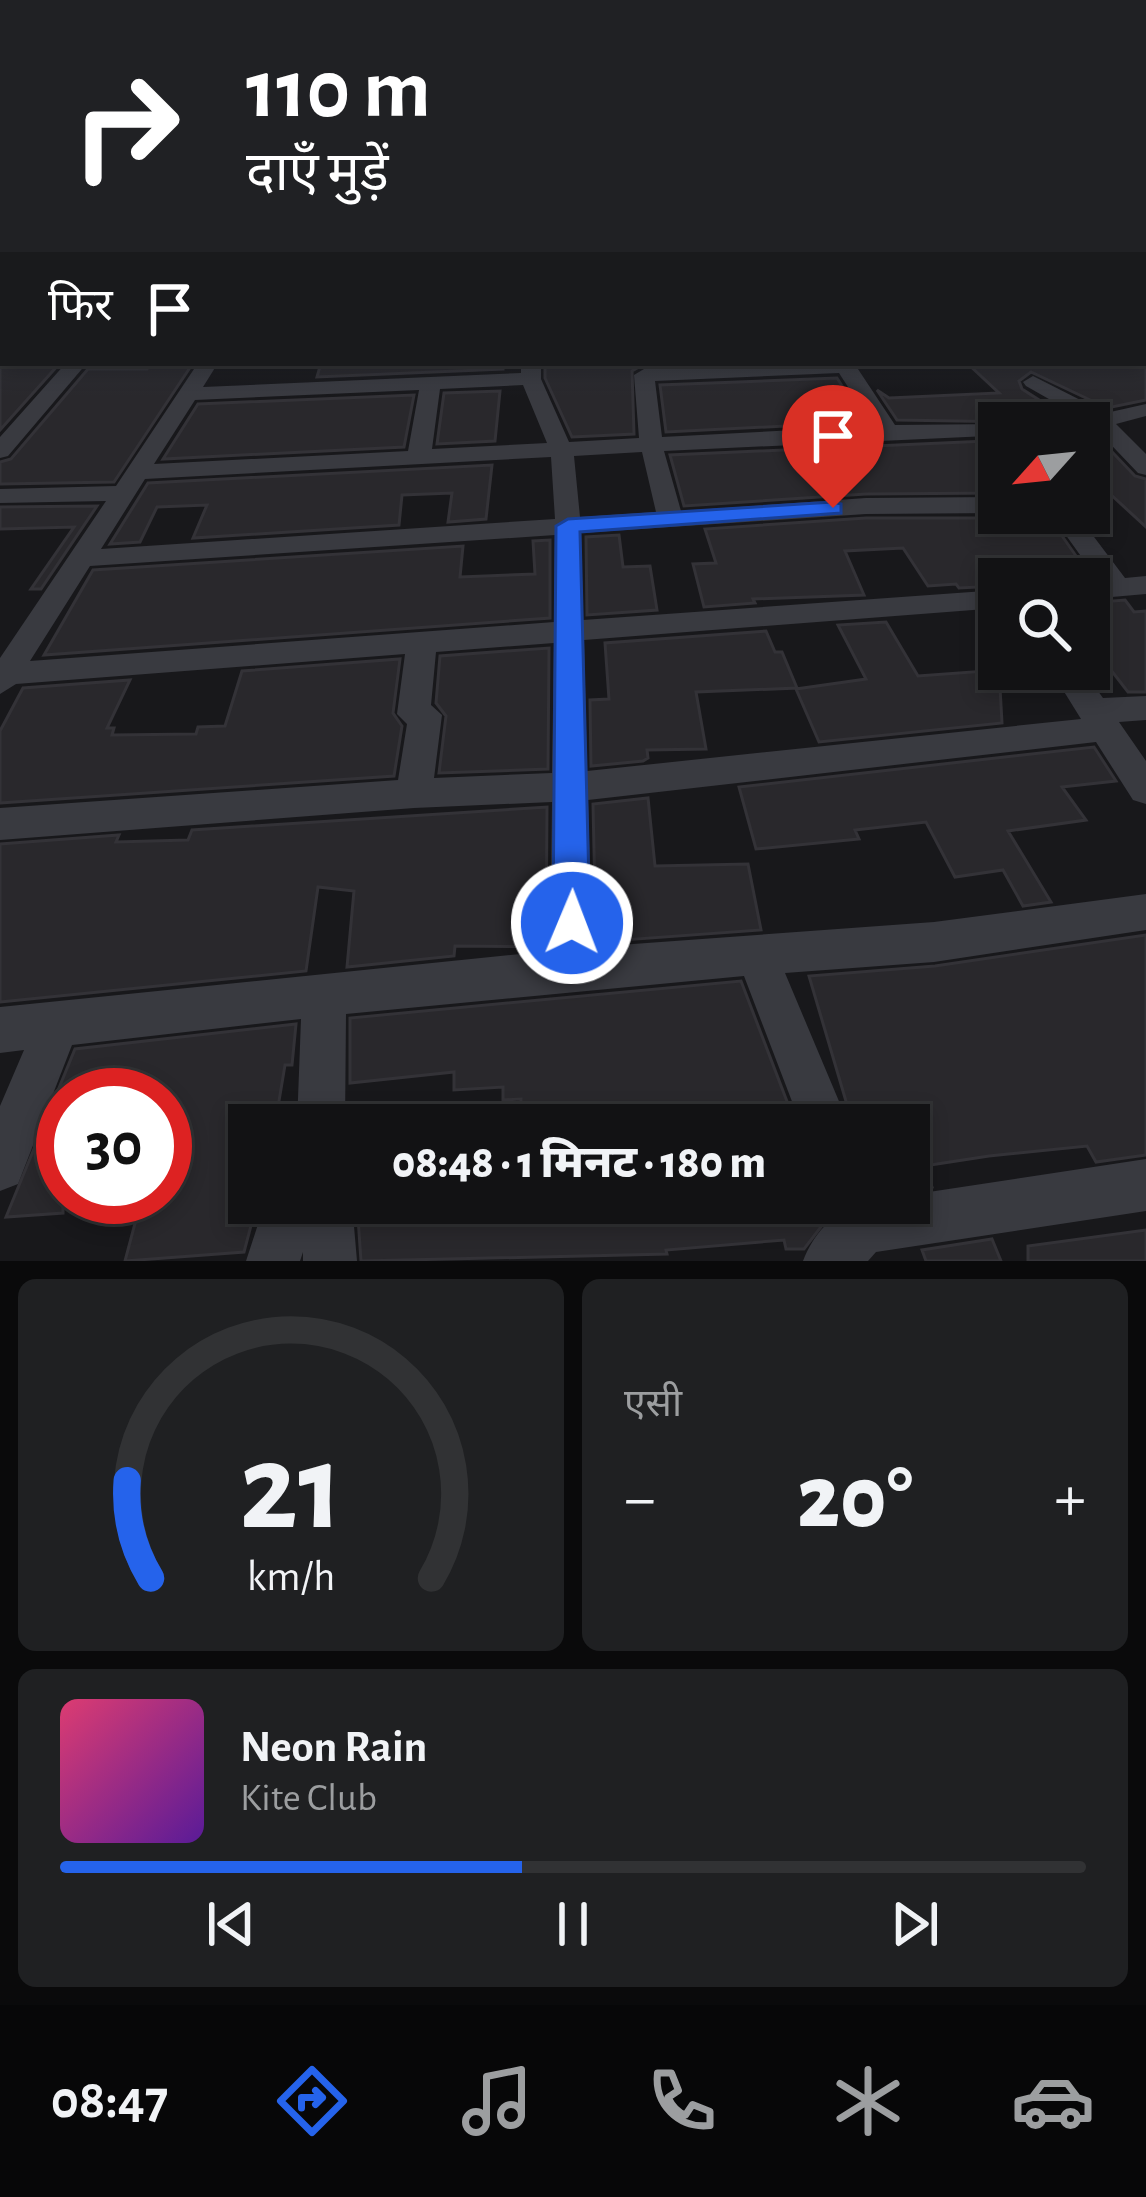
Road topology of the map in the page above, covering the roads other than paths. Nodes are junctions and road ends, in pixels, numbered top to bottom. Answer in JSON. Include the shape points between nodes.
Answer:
{"nodes":[{"id":1,"x":73,"y":366,"type":"edge"},
{"id":2,"x":206,"y":366,"type":"edge"},
{"id":3,"x":746,"y":366,"type":"edge"},
{"id":4,"x":845,"y":366,"type":"edge"},
{"id":5,"x":641,"y":369,"type":"edge"},
{"id":6,"x":531,"y":371,"type":"edge"},
{"id":7,"x":370,"y":375,"type":"edge"},
{"id":8,"x":1033,"y":382,"type":"dead end"},
{"id":9,"x":430,"y":384,"type":"junction"},
{"id":10,"x":188,"y":394,"type":"junction"},
{"id":11,"x":1064,"y":402,"type":"edge"},
{"id":12,"x":1146,"y":410,"type":"edge"},
{"id":13,"x":1110,"y":418,"type":"edge"},
{"id":14,"x":978,"y":429,"type":"edge"},
{"id":15,"x":888,"y":431,"type":"junction"},
{"id":16,"x":1110,"y":436,"type":"edge"},
{"id":17,"x":651,"y":444,"type":"junction"},
{"id":18,"x":0,"y":451,"type":"edge"},
{"id":19,"x":562,"y":452,"type":"junction"},
{"id":20,"x":419,"y":456,"type":"junction"},
{"id":21,"x":1146,"y":468,"type":"edge"},
{"id":22,"x":131,"y":483,"type":"junction"},
{"id":23,"x":0,"y":496,"type":"edge"},
{"id":24,"x":978,"y":505,"type":"edge"},
{"id":25,"x":671,"y":519,"type":"junction"},
{"id":26,"x":568,"y":526,"type":"junction"},
{"id":27,"x":1078,"y":534,"type":"edge"},
{"id":28,"x":77,"y":559,"type":"junction"},
{"id":29,"x":1118,"y":588,"type":"edge"},
{"id":30,"x":978,"y":601,"type":"edge"},
{"id":31,"x":570,"y":632,"type":"junction"},
{"id":32,"x":421,"y":645,"type":"junction"},
{"id":33,"x":3,"y":679,"type":"edge"},
{"id":34,"x":1080,"y":690,"type":"edge"},
{"id":35,"x":1146,"y":709,"type":"edge"},
{"id":36,"x":1100,"y":721,"type":"junction"},
{"id":37,"x":573,"y":787,"type":"junction"},
{"id":38,"x":1146,"y":790,"type":"edge"},
{"id":39,"x":414,"y":793,"type":"junction"},
{"id":40,"x":0,"y":824,"type":"edge"},
{"id":41,"x":1146,"y":912,"type":"edge"},
{"id":42,"x":758,"y":956,"type":"junction"},
{"id":43,"x":571,"y":969,"type":"junction"},
{"id":44,"x":324,"y":997,"type":"junction"},
{"id":45,"x":57,"y":1025,"type":"junction"},
{"id":46,"x":0,"y":1030,"type":"edge"},
{"id":47,"x":321,"y":1104,"type":"edge"},
{"id":48,"x":817,"y":1104,"type":"edge"},
{"id":49,"x":0,"y":1166,"type":"edge"},
{"id":50,"x":1146,"y":1186,"type":"edge"},
{"id":51,"x":284,"y":1224,"type":"edge"},
{"id":52,"x":327,"y":1224,"type":"edge"},
{"id":53,"x":849,"y":1230,"type":"edge"},
{"id":54,"x":273,"y":1261,"type":"edge"},
{"id":55,"x":330,"y":1261,"type":"edge"}],
"edges":[{"from":1,"to":18,"type":"street"},
{"from":2,"to":10,"type":"street"},
{"from":3,"to":5,"type":"street"},
{"from":4,"to":15,"type":"street"},
{"from":5,"to":17,"type":"street"},
{"from":6,"to":9,"type":"street"},
{"from":6,"to":19,"type":"street"},
{"from":7,"to":9,"type":"street"},
{"from":7,"to":10,"type":"street"},
{"from":8,"to":11,"type":"street"},
{"from":9,"to":20,"type":"street"},
{"from":10,"to":22,"type":"street"},
{"from":12,"to":13,"type":"street"},
{"from":14,"to":15,"type":"street"},
{"from":15,"to":17,"type":"street"},
{"from":16,"to":21,"type":"street"},
{"from":17,"to":19,"type":"street"},
{"from":17,"to":25,"type":"street"},
{"from":19,"to":20,"type":"street"},
{"from":19,"to":26,"type":"street"},
{"from":20,"to":22,"type":"street"},
{"from":22,"to":23,"type":"street"},
{"from":22,"to":28,"type":"street"},
{"from":24,"to":25,"type":"street"},
{"from":25,"to":26,"type":"street"},
{"from":26,"to":28,"type":"street"},
{"from":26,"to":31,"type":"street"},
{"from":27,"to":29,"type":"street"},
{"from":28,"to":33,"type":"street"},
{"from":30,"to":31,"type":"street"},
{"from":31,"to":32,"type":"street"},
{"from":31,"to":37,"type":"street"},
{"from":32,"to":33,"type":"street"},
{"from":32,"to":39,"type":"street","via":[[414,714],[424,716]]},
{"from":34,"to":36,"type":"street"},
{"from":35,"to":36,"type":"street"},
{"from":36,"to":37,"type":"street"},
{"from":36,"to":38,"type":"street"},
{"from":37,"to":39,"type":"street"},
{"from":37,"to":43,"type":"street"},
{"from":39,"to":40,"type":"street"},
{"from":41,"to":42,"type":"street"},
{"from":42,"to":43,"type":"street"},
{"from":42,"to":48,"type":"street"},
{"from":43,"to":44,"type":"street"},
{"from":44,"to":45,"type":"street"},
{"from":44,"to":47,"type":"street"},
{"from":45,"to":46,"type":"street"},
{"from":45,"to":49,"type":"street"},
{"from":50,"to":53,"type":"street"},
{"from":51,"to":54,"type":"street"},
{"from":52,"to":55,"type":"street"}]}
